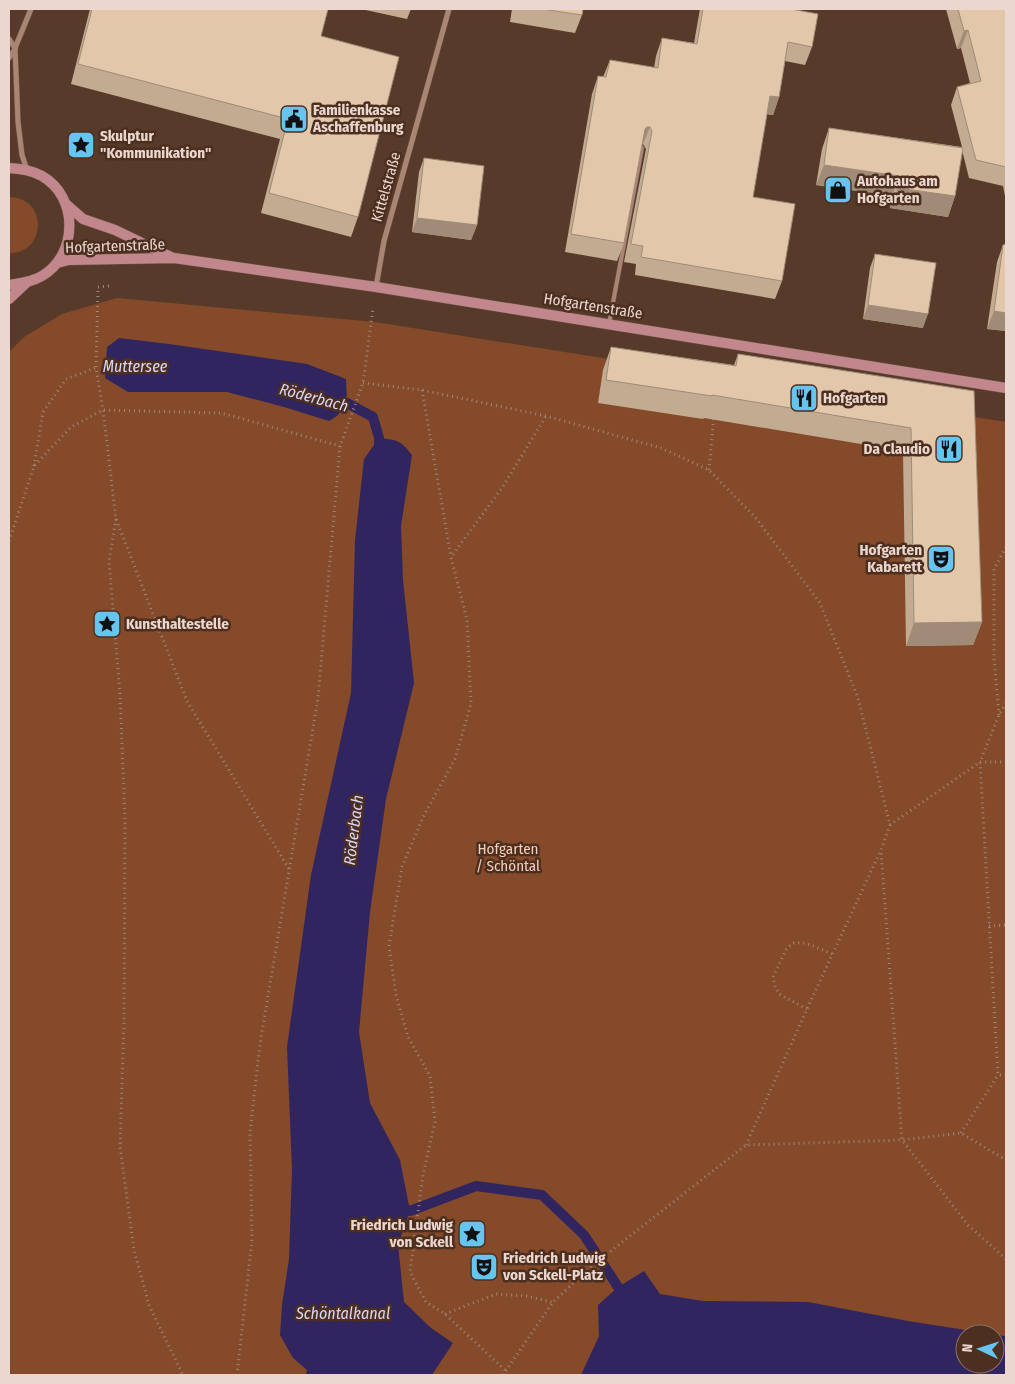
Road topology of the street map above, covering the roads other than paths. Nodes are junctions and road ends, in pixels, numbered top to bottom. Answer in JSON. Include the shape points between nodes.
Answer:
{"nodes":[{"id":1,"x":31,"y":9,"type":"edge"},
{"id":2,"x":449,"y":9,"type":"edge"},
{"id":3,"x":9,"y":39,"type":"edge"},
{"id":4,"x":15,"y":48,"type":"junction"},
{"id":5,"x":9,"y":58,"type":"edge"},
{"id":6,"x":642,"y":148,"type":"edge"},
{"id":7,"x":9,"y":168,"type":"edge"},
{"id":8,"x":27,"y":170,"type":"junction"},
{"id":9,"x":66,"y":204,"type":"junction"},
{"id":10,"x":174,"y":258,"type":"junction"},
{"id":11,"x":57,"y":263,"type":"junction"},
{"id":12,"x":26,"y":283,"type":"junction"},
{"id":13,"x":9,"y":284,"type":"edge"},
{"id":14,"x":376,"y":287,"type":"junction"},
{"id":15,"x":9,"y":298,"type":"edge"},
{"id":16,"x":609,"y":324,"type":"junction"},
{"id":17,"x":1006,"y":388,"type":"edge"}],
"edges":[{"from":1,"to":4,"type":"street"},
{"from":2,"to":14,"type":"street","name":"Kittelstraße","via":[[384,241]]},
{"from":3,"to":4,"type":"street"},
{"from":4,"to":5,"type":"street"},
{"from":4,"to":8,"type":"street","via":[[18,122]]},
{"from":6,"to":16,"type":"lane"},
{"from":7,"to":8,"type":"main road"},
{"from":8,"to":9,"type":"main road","via":[[44,177],[57,188]]},
{"from":9,"to":10,"type":"main road","name":"Hofgartenstraße","via":[[83,219]]},
{"from":9,"to":11,"type":"main road","via":[[70,236]]},
{"from":10,"to":11,"type":"main road","name":"Hofgartenstraße"},
{"from":10,"to":14,"type":"main road","name":"Hofgartenstraße"},
{"from":11,"to":12,"type":"main road","via":[[43,276]]},
{"from":12,"to":13,"type":"main road"},
{"from":12,"to":15,"type":"main road"},
{"from":14,"to":16,"type":"main road","name":"Hofgartenstraße"},
{"from":16,"to":17,"type":"main road","name":"Hofgartenstraße"}]}
